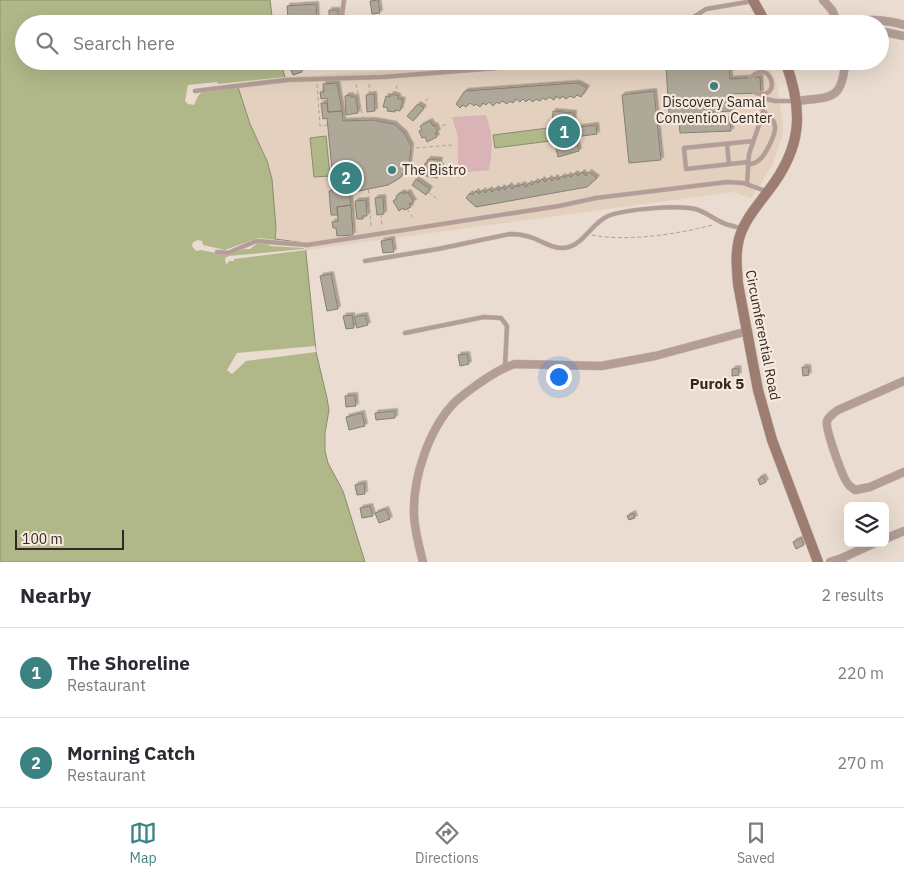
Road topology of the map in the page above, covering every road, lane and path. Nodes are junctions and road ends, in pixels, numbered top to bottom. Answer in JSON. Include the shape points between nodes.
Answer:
{"nodes":[{"id":1,"x":344,"y":0,"type":"edge"},
{"id":2,"x":823,"y":0,"type":"edge"},
{"id":3,"x":753,"y":1,"type":"edge"},
{"id":4,"x":342,"y":15,"type":"edge"},
{"id":5,"x":697,"y":15,"type":"edge"},
{"id":6,"x":761,"y":15,"type":"edge"},
{"id":7,"x":834,"y":15,"type":"edge"},
{"id":8,"x":889,"y":23,"type":"edge"},
{"id":9,"x":904,"y":26,"type":"edge"},
{"id":10,"x":889,"y":32,"type":"edge"},
{"id":11,"x":904,"y":36,"type":"edge"},
{"id":12,"x":472,"y":70,"type":"edge"},
{"id":13,"x":762,"y":70,"type":"joint"},
{"id":14,"x":789,"y":70,"type":"edge"},
{"id":15,"x":843,"y":70,"type":"edge"},
{"id":16,"x":751,"y":78,"type":"dead end"},
{"id":17,"x":317,"y":79,"type":"junction"},
{"id":18,"x":356,"y":84,"type":"dead end"},
{"id":19,"x":369,"y":84,"type":"dead end"},
{"id":20,"x":397,"y":85,"type":"dead end"},
{"id":21,"x":195,"y":91,"type":"dead end"},
{"id":22,"x":756,"y":93,"type":"dead end"},
{"id":23,"x":370,"y":95,"type":"dead end"},
{"id":24,"x":395,"y":95,"type":"dead end"},
{"id":25,"x":762,"y":96,"type":"junction"},
{"id":26,"x":429,"y":97,"type":"dead end"},
{"id":27,"x":797,"y":101,"type":"junction"},
{"id":28,"x":421,"y":106,"type":"dead end"},
{"id":29,"x":763,"y":111,"type":"junction"},
{"id":30,"x":447,"y":124,"type":"dead end"},
{"id":31,"x":327,"y":125,"type":"dead end"},
{"id":32,"x":365,"y":128,"type":"dead end"},
{"id":33,"x":436,"y":128,"type":"dead end"},
{"id":34,"x":754,"y":141,"type":"junction"},
{"id":35,"x":727,"y":144,"type":"junction"},
{"id":36,"x":452,"y":145,"type":"dead end"},
{"id":37,"x":403,"y":149,"type":"dead end"},
{"id":38,"x":748,"y":163,"type":"junction"},
{"id":39,"x":729,"y":164,"type":"junction"},
{"id":40,"x":441,"y":169,"type":"dead end"},
{"id":41,"x":452,"y":171,"type":"dead end"},
{"id":42,"x":368,"y":183,"type":"junction"},
{"id":43,"x":379,"y":183,"type":"dead end"},
{"id":44,"x":747,"y":184,"type":"junction"},
{"id":45,"x":346,"y":186,"type":"dead end"},
{"id":46,"x":428,"y":192,"type":"dead end"},
{"id":47,"x":768,"y":192,"type":"junction"},
{"id":48,"x":440,"y":200,"type":"dead end"},
{"id":49,"x":407,"y":209,"type":"dead end"},
{"id":50,"x":381,"y":214,"type":"dead end"},
{"id":51,"x":413,"y":218,"type":"dead end"},
{"id":52,"x":721,"y":222,"type":"junction"},
{"id":53,"x":382,"y":225,"type":"dead end"},
{"id":54,"x":371,"y":226,"type":"dead end"},
{"id":55,"x":743,"y":229,"type":"junction"},
{"id":56,"x":587,"y":234,"type":"junction"},
{"id":57,"x":218,"y":252,"type":"dead end"},
{"id":58,"x":366,"y":261,"type":"dead end"},
{"id":59,"x":748,"y":331,"type":"junction"},
{"id":60,"x":405,"y":333,"type":"dead end"},
{"id":61,"x":505,"y":367,"type":"junction"},
{"id":62,"x":904,"y":381,"type":"edge"},
{"id":63,"x":904,"y":472,"type":"edge"},
{"id":64,"x":904,"y":531,"type":"edge"},
{"id":65,"x":889,"y":537,"type":"edge"},
{"id":66,"x":867,"y":547,"type":"edge"},
{"id":67,"x":842,"y":560,"type":"edge"},
{"id":68,"x":423,"y":562,"type":"edge"},
{"id":69,"x":818,"y":562,"type":"edge"},
{"id":70,"x":830,"y":562,"type":"edge"}],
"edges":[{"from":1,"to":4,"type":"lane"},
{"from":2,"to":7,"type":"street"},
{"from":3,"to":5,"type":"lane","via":[[706,9]]},
{"from":3,"to":6,"type":"main road"},
{"from":8,"to":9,"type":"street"},
{"from":10,"to":11,"type":"street"},
{"from":12,"to":17,"type":"lane"},
{"from":13,"to":16,"type":"lane"},
{"from":13,"to":25,"type":"lane","via":[[770,76],[772,84]]},
{"from":14,"to":27,"type":"main road","name":"Circumferential Road"},
{"from":15,"to":27,"type":"street","via":[[839,88],[832,96]]},
{"from":17,"to":21,"type":"lane"},
{"from":17,"to":31,"type":"path","via":[[320,126]]},
{"from":18,"to":32,"type":"path"},
{"from":19,"to":23,"type":"path"},
{"from":20,"to":24,"type":"path"},
{"from":22,"to":25,"type":"lane"},
{"from":25,"to":27,"type":"lane","via":[[775,101]]},
{"from":25,"to":29,"type":"lane"},
{"from":26,"to":28,"type":"path"},
{"from":27,"to":47,"type":"main road","name":"Circumferential Road","via":[[794,146]]},
{"from":29,"to":34,"type":"lane"},
{"from":29,"to":38,"type":"lane","via":[[773,121],[775,130],[760,159],[753,164]]},
{"from":30,"to":33,"type":"path"},
{"from":34,"to":35,"type":"lane"},
{"from":34,"to":38,"type":"lane"},
{"from":35,"to":39,"type":"lane"},
{"from":35,"to":39,"type":"lane","via":[[684,148],[686,168]]},
{"from":36,"to":37,"type":"path"},
{"from":38,"to":39,"type":"lane"},
{"from":38,"to":44,"type":"lane"},
{"from":40,"to":41,"type":"path"},
{"from":42,"to":43,"type":"path"},
{"from":42,"to":45,"type":"path"},
{"from":42,"to":54,"type":"path"},
{"from":44,"to":47,"type":"lane"},
{"from":44,"to":57,"type":"lane","via":[[727,182],[596,198],[307,245],[256,241],[228,253]]},
{"from":46,"to":48,"type":"path"},
{"from":47,"to":55,"type":"main road","name":"Circumferential Road"},
{"from":49,"to":51,"type":"path"},
{"from":50,"to":53,"type":"path"},
{"from":52,"to":55,"type":"lane"},
{"from":52,"to":56,"type":"path","via":[[632,237],[604,238]]},
{"from":52,"to":56,"type":"lane","via":[[696,209],[666,208],[607,216]]},
{"from":55,"to":59,"type":"main road","name":"Circumferential Road","via":[[736,257]]},
{"from":56,"to":58,"type":"lane","via":[[569,247],[558,248],[533,238],[510,234]]},
{"from":59,"to":61,"type":"street","via":[[655,356],[601,366],[528,363]]},
{"from":59,"to":69,"type":"main road","name":"Circumferential Road","via":[[758,390],[772,440]]},
{"from":60,"to":61,"type":"lane","via":[[484,317],[501,318],[507,326]]},
{"from":61,"to":68,"type":"street","via":[[455,402],[446,412],[424,456],[415,486],[414,514]]},
{"from":62,"to":63,"type":"street","via":[[838,410],[827,422],[827,431],[844,477],[855,490]]},
{"from":64,"to":65,"type":"street"},
{"from":66,"to":67,"type":"street"},
{"from":67,"to":70,"type":"street"}]}
